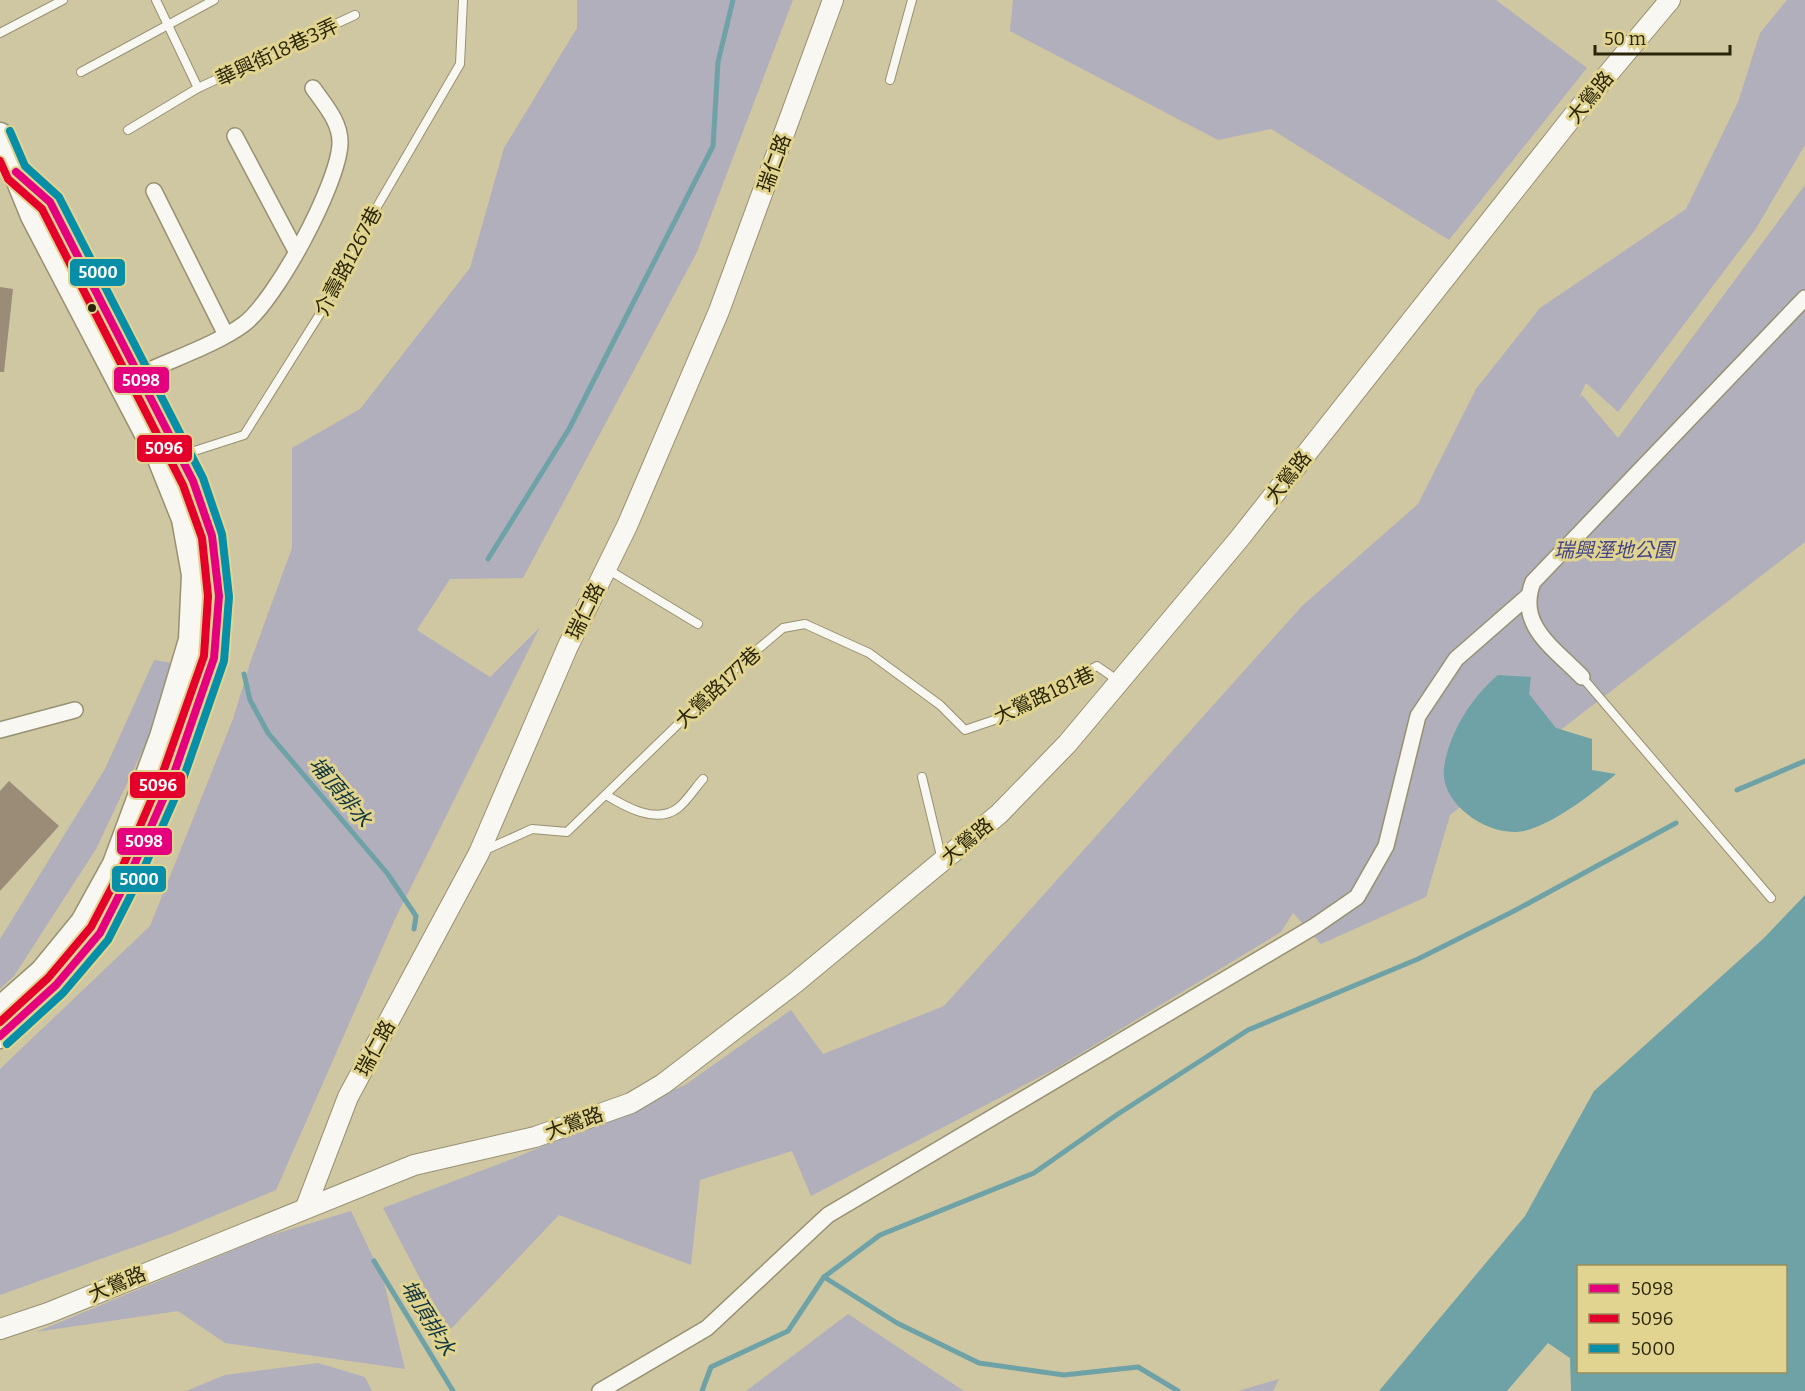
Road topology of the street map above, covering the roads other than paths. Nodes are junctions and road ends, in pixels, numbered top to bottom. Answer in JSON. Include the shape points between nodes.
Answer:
{"nodes":[{"id":1,"x":63,"y":0,"type":"edge"},
{"id":2,"x":156,"y":0,"type":"edge"},
{"id":3,"x":214,"y":0,"type":"edge"},
{"id":4,"x":463,"y":0,"type":"edge"},
{"id":5,"x":833,"y":0,"type":"edge"},
{"id":6,"x":912,"y":0,"type":"edge"},
{"id":7,"x":1670,"y":0,"type":"edge"},
{"id":8,"x":355,"y":15,"type":"dead end"},
{"id":9,"x":168,"y":24,"type":"junction"},
{"id":10,"x":0,"y":33,"type":"edge"},
{"id":11,"x":81,"y":72,"type":"dead end"},
{"id":12,"x":890,"y":80,"type":"dead end"},
{"id":13,"x":198,"y":88,"type":"junction"},
{"id":14,"x":313,"y":88,"type":"dead end"},
{"id":15,"x":128,"y":130,"type":"dead end"},
{"id":16,"x":0,"y":135,"type":"edge"},
{"id":17,"x":235,"y":136,"type":"dead end"},
{"id":18,"x":8,"y":172,"type":"edge"},
{"id":19,"x":154,"y":191,"type":"dead end"},
{"id":20,"x":296,"y":251,"type":"junction"},
{"id":21,"x":1805,"y":298,"type":"edge"},
{"id":22,"x":226,"y":335,"type":"junction"},
{"id":23,"x":137,"y":376,"type":"junction"},
{"id":24,"x":170,"y":458,"type":"junction"},
{"id":25,"x":606,"y":568,"type":"junction"},
{"id":26,"x":1527,"y":597,"type":"junction"},
{"id":27,"x":698,"y":624,"type":"dead end"},
{"id":28,"x":1582,"y":677,"type":"joint"},
{"id":29,"x":1121,"y":682,"type":"junction"},
{"id":30,"x":75,"y":710,"type":"dead end"},
{"id":31,"x":0,"y":730,"type":"edge"},
{"id":32,"x":965,"y":730,"type":"joint"},
{"id":33,"x":922,"y":777,"type":"dead end"},
{"id":34,"x":703,"y":779,"type":"dead end"},
{"id":35,"x":606,"y":795,"type":"junction"},
{"id":36,"x":479,"y":853,"type":"junction"},
{"id":37,"x":942,"y":861,"type":"junction"},
{"id":38,"x":1771,"y":898,"type":"dead end"},
{"id":39,"x":0,"y":1009,"type":"edge"},
{"id":40,"x":0,"y":1036,"type":"edge"},
{"id":41,"x":306,"y":1207,"type":"junction"},
{"id":42,"x":0,"y":1329,"type":"edge"},
{"id":43,"x":600,"y":1391,"type":"edge"}],
"edges":[{"from":1,"to":10,"type":"lane"},
{"from":2,"to":9,"type":"lane"},
{"from":3,"to":9,"type":"lane"},
{"from":4,"to":24,"type":"lane","name":"介壽路1267巷","via":[[460,64],[317,319],[244,435]]},
{"from":5,"to":25,"type":"street","name":"瑞仁路","via":[[719,311]]},
{"from":6,"to":12,"type":"lane"},
{"from":7,"to":29,"type":"street","name":"大鶯路"},
{"from":8,"to":13,"type":"lane","name":"華興街18巷3弄"},
{"from":9,"to":11,"type":"lane"},
{"from":9,"to":13,"type":"lane"},
{"from":13,"to":15,"type":"lane","name":"華興街18巷3弄"},
{"from":14,"to":20,"type":"street","via":[[335,121],[340,144],[328,190]]},
{"from":16,"to":18,"type":"main road"},
{"from":17,"to":20,"type":"street"},
{"from":18,"to":23,"type":"main road","via":[[50,202]]},
{"from":18,"to":24,"type":"main road"},
{"from":19,"to":22,"type":"street"},
{"from":20,"to":22,"type":"street","via":[[272,291],[246,323]]},
{"from":21,"to":26,"type":"street","via":[[1533,582]]},
{"from":22,"to":23,"type":"street"},
{"from":23,"to":24,"type":"main road"},
{"from":24,"to":39,"type":"main road","via":[[194,575],[191,640],[162,737],[115,864],[83,922],[42,972]]},
{"from":24,"to":40,"type":"main road","via":[[193,481],[212,536],[219,596],[214,658],[172,779],[100,933],[56,985]]},
{"from":25,"to":27,"type":"lane"},
{"from":25,"to":36,"type":"street","name":"瑞仁路"},
{"from":26,"to":28,"type":"street","via":[[1528,616],[1537,630]]},
{"from":26,"to":43,"type":"street","via":[[1456,659],[1418,716],[1386,846],[1357,897],[1315,926],[828,1215],[707,1328]]},
{"from":28,"to":38,"type":"lane"},
{"from":29,"to":32,"type":"lane","name":"大鶯路181巷","via":[[1097,666],[1006,716]]},
{"from":29,"to":37,"type":"street","name":"大鶯路","via":[[999,814]]},
{"from":30,"to":31,"type":"street"},
{"from":32,"to":35,"type":"lane","name":"大鶯路177巷","via":[[940,705],[868,653],[805,624],[783,628],[739,665]]},
{"from":33,"to":37,"type":"lane"},
{"from":34,"to":35,"type":"lane","via":[[677,809],[668,812],[630,810]]},
{"from":35,"to":36,"type":"lane","name":"大鶯路177巷","via":[[567,832],[532,830]]},
{"from":36,"to":41,"type":"street","name":"瑞仁路","via":[[348,1097]]},
{"from":37,"to":41,"type":"street","name":"大鶯路","via":[[795,983],[663,1084],[631,1102],[535,1137],[414,1165]]},
{"from":41,"to":42,"type":"street","name":"大鶯路"}]}
